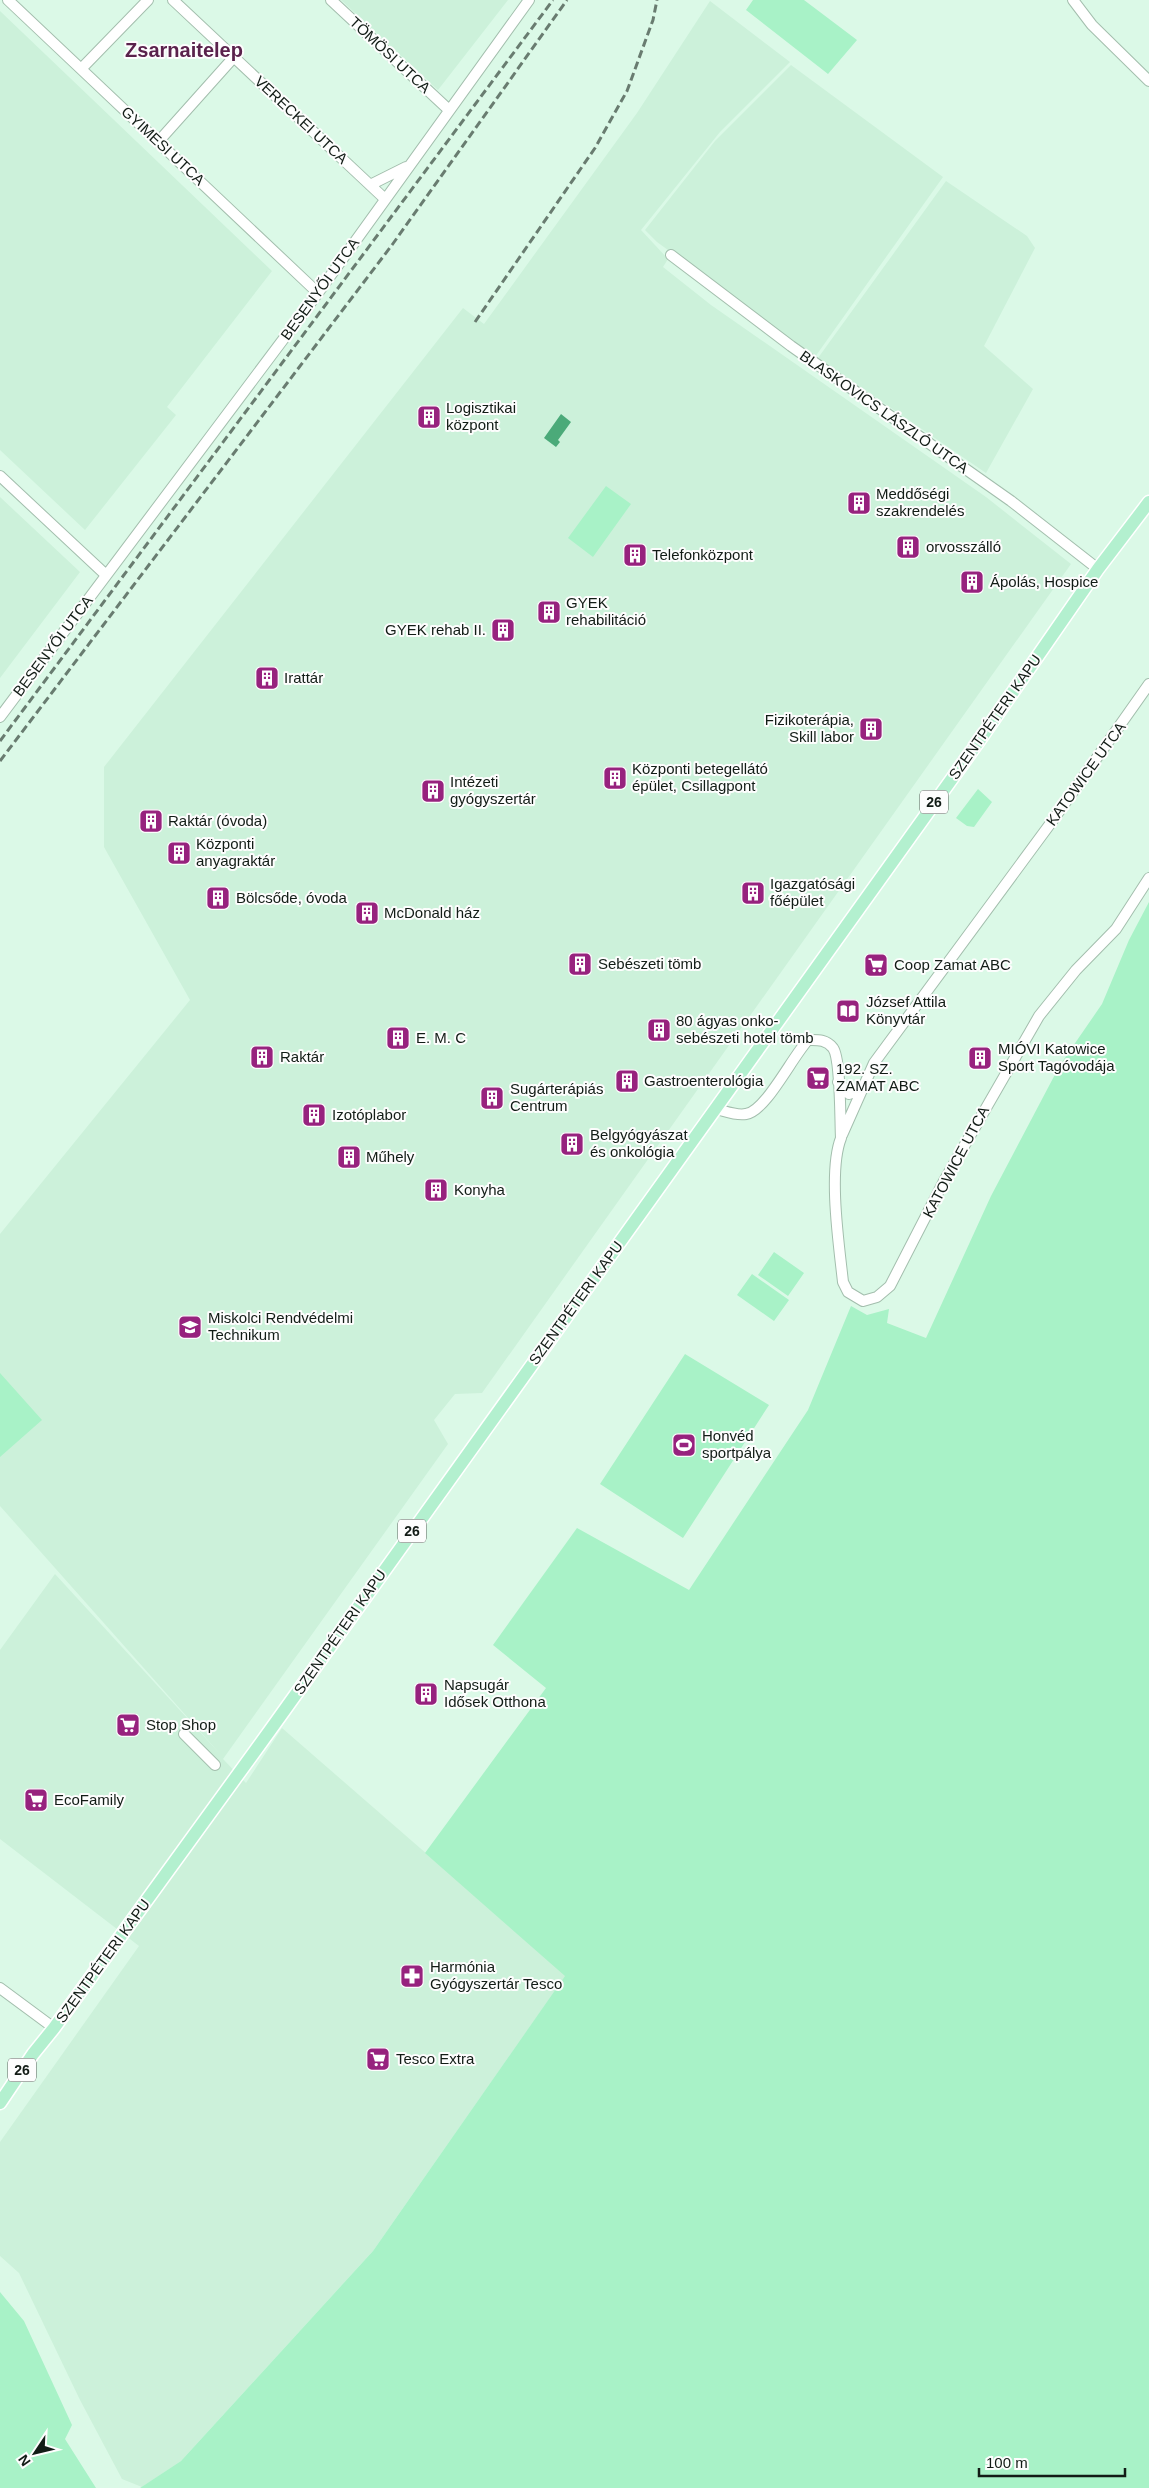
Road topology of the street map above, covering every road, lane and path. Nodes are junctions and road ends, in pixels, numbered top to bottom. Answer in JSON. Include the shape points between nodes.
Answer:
{"nodes":[{"id":1,"x":8,"y":0,"type":"edge"},
{"id":2,"x":148,"y":0,"type":"edge"},
{"id":3,"x":173,"y":0,"type":"edge"},
{"id":4,"x":331,"y":0,"type":"edge"},
{"id":5,"x":529,"y":0,"type":"edge"},
{"id":6,"x":1073,"y":0,"type":"edge"},
{"id":7,"x":234,"y":57,"type":"junction"},
{"id":8,"x":81,"y":69,"type":"junction"},
{"id":9,"x":1149,"y":82,"type":"edge"},
{"id":10,"x":449,"y":110,"type":"junction"},
{"id":11,"x":158,"y":142,"type":"junction"},
{"id":12,"x":409,"y":165,"type":"junction"},
{"id":13,"x":370,"y":185,"type":"junction"},
{"id":14,"x":385,"y":199,"type":"junction"},
{"id":15,"x":671,"y":255,"type":"dead end"},
{"id":16,"x":318,"y":293,"type":"junction"},
{"id":17,"x":0,"y":476,"type":"edge"},
{"id":18,"x":1149,"y":502,"type":"edge"},
{"id":19,"x":1098,"y":569,"type":"junction"},
{"id":20,"x":106,"y":575,"type":"junction"},
{"id":21,"x":1149,"y":684,"type":"edge"},
{"id":22,"x":0,"y":716,"type":"edge"},
{"id":23,"x":1149,"y":878,"type":"edge"},
{"id":24,"x":838,"y":1082,"type":"junction"},
{"id":25,"x":862,"y":1089,"type":"junction"},
{"id":26,"x":716,"y":1109,"type":"junction"},
{"id":27,"x":841,"y":1138,"type":"junction"},
{"id":28,"x":184,"y":1734,"type":"dead end"},
{"id":29,"x":215,"y":1766,"type":"dead end"},
{"id":30,"x":0,"y":1988,"type":"edge"},
{"id":31,"x":54,"y":2028,"type":"junction"},
{"id":32,"x":0,"y":2102,"type":"edge"}],
"edges":[{"from":1,"to":8,"type":"street","name":"GYIMESI UTCA"},
{"from":2,"to":8,"type":"street"},
{"from":3,"to":7,"type":"street","name":"VERECKEI UTCA"},
{"from":4,"to":10,"type":"street","name":"TÖMÖSI UTCA"},
{"from":5,"to":10,"type":"street","name":"BESENYŐI UTCA"},
{"from":6,"to":9,"type":"street","via":[[1092,25]]},
{"from":7,"to":11,"type":"street"},
{"from":7,"to":13,"type":"street","name":"VERECKEI UTCA"},
{"from":8,"to":11,"type":"street","name":"GYIMESI UTCA"},
{"from":10,"to":12,"type":"street","name":"BESENYŐI UTCA"},
{"from":11,"to":16,"type":"street","name":"GYIMESI UTCA"},
{"from":12,"to":13,"type":"street"},
{"from":12,"to":14,"type":"street","name":"BESENYŐI UTCA"},
{"from":13,"to":14,"type":"street","name":"VERECKEI UTCA"},
{"from":14,"to":16,"type":"street","name":"BESENYŐI UTCA"},
{"from":15,"to":19,"type":"street","name":"BLASKOVICS LÁSZLÓ UTCA","via":[[791,346],[1011,501]]},
{"from":16,"to":20,"type":"street","name":"BESENYŐI UTCA"},
{"from":17,"to":20,"type":"street"},
{"from":18,"to":19,"type":"main road","name":"SZENTPÉTERI KAPU","number":"26"},
{"from":19,"to":26,"type":"main road","name":"SZENTPÉTERI KAPU","number":"26"},
{"from":20,"to":22,"type":"street","name":"BESENYŐI UTCA"},
{"from":21,"to":25,"type":"street","name":"KATOWICE UTCA","via":[[874,1063]]},
{"from":23,"to":27,"type":"street","name":"KATOWICE UTCA","via":[[1116,929],[1076,970],[1039,1016],[944,1181],[895,1278],[884,1292],[869,1300],[855,1298],[843,1282],[835,1203],[837,1147]]},
{"from":24,"to":25,"type":"street","via":[[849,1094]]},
{"from":24,"to":26,"type":"street","name":"KATOWICE UTCA","via":[[833,1048],[823,1040],[808,1040],[760,1107],[740,1115]]},
{"from":24,"to":27,"type":"street","name":"KATOWICE UTCA"},
{"from":25,"to":27,"type":"street","name":"KATOWICE UTCA"},
{"from":26,"to":31,"type":"main road","name":"SZENTPÉTERI KAPU","number":"26"},
{"from":28,"to":29,"type":"street"},
{"from":30,"to":31,"type":"street"},
{"from":31,"to":32,"type":"main road","name":"SZENTPÉTERI KAPU","number":"26"}]}
